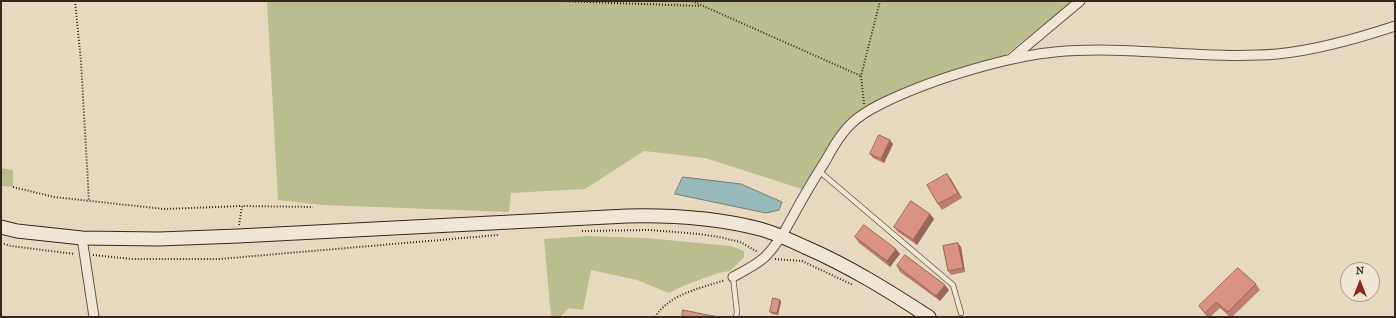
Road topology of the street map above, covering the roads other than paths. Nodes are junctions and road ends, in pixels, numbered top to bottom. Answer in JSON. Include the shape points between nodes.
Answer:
{"nodes":[{"id":1,"x":1080,"y":1,"type":"edge"},
{"id":2,"x":1395,"y":26,"type":"edge"},
{"id":3,"x":1010,"y":60,"type":"junction"},
{"id":4,"x":819,"y":171,"type":"junction"},
{"id":5,"x":1,"y":227,"type":"edge"},
{"id":6,"x":782,"y":236,"type":"junction"},
{"id":7,"x":82,"y":238,"type":"junction"},
{"id":8,"x":733,"y":278,"type":"joint"},
{"id":9,"x":961,"y":313,"type":"dead end"},
{"id":10,"x":94,"y":317,"type":"edge"},
{"id":11,"x":736,"y":317,"type":"edge"},
{"id":12,"x":929,"y":317,"type":"edge"}],
"edges":[{"from":1,"to":3,"type":"street"},
{"from":2,"to":3,"type":"street","via":[[1337,44],[1277,54],[1089,50],[1056,52]]},
{"from":3,"to":4,"type":"street","via":[[926,84],[864,114],[841,136]]},
{"from":4,"to":6,"type":"street"},
{"from":4,"to":9,"type":"lane","via":[[953,285]]},
{"from":5,"to":7,"type":"main road"},
{"from":6,"to":7,"type":"main road","via":[[760,229],[710,220],[652,216],[238,236]]},
{"from":6,"to":8,"type":"street","via":[[766,256]]},
{"from":6,"to":12,"type":"main road","via":[[849,268]]},
{"from":7,"to":10,"type":"street"},
{"from":8,"to":11,"type":"lane"}]}
